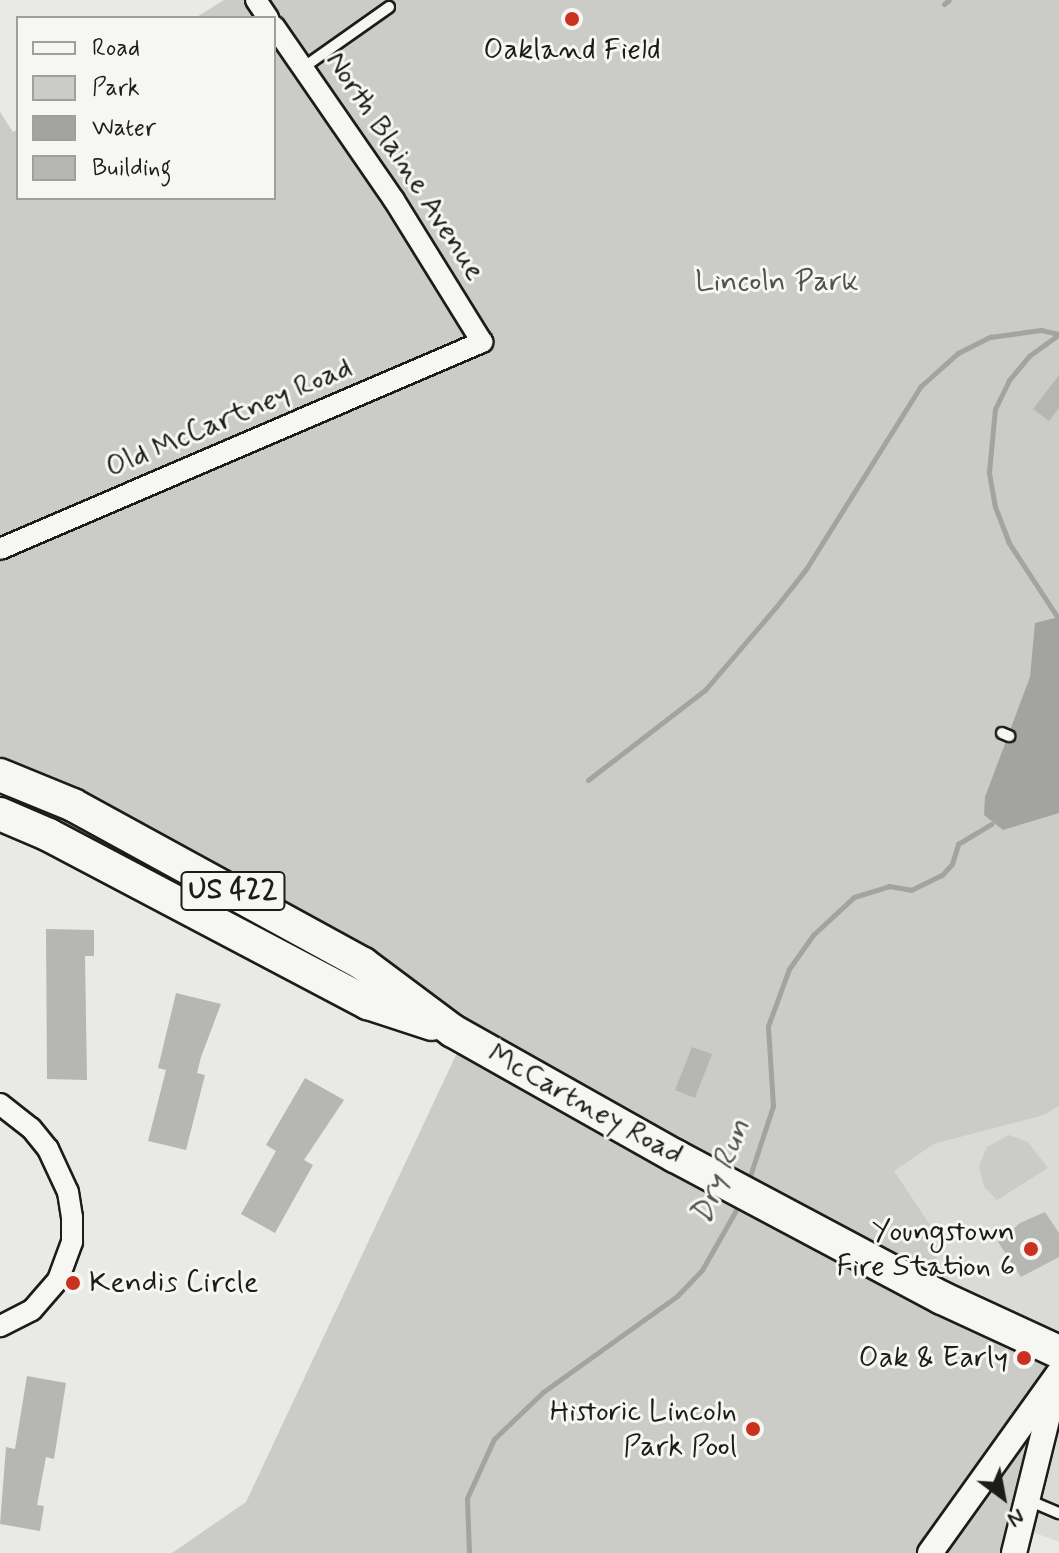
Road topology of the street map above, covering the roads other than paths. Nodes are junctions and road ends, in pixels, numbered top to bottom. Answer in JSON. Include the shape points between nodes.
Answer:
{"nodes":[{"id":1,"x":389,"y":7,"type":"dead end"},
{"id":2,"x":276,"y":29,"type":"edge"},
{"id":3,"x":304,"y":67,"type":"junction"},
{"id":4,"x":482,"y":342,"type":"joint"},
{"id":5,"x":0,"y":549,"type":"edge"},
{"id":6,"x":0,"y":775,"type":"edge"},
{"id":7,"x":0,"y":814,"type":"edge"},
{"id":8,"x":460,"y":1035,"type":"junction"},
{"id":9,"x":0,"y":1104,"type":"edge"},
{"id":10,"x":0,"y":1326,"type":"edge"},
{"id":11,"x":1058,"y":1370,"type":"edge"},
{"id":12,"x":1027,"y":1500,"type":"junction"},
{"id":13,"x":1059,"y":1513,"type":"edge"},
{"id":14,"x":930,"y":1553,"type":"edge"},
{"id":15,"x":1014,"y":1553,"type":"edge"}],
"edges":[{"from":1,"to":3,"type":"lane"},
{"from":2,"to":3,"type":"street","name":"North Blaine Avenue"},
{"from":3,"to":4,"type":"street","name":"North Blaine Avenue"},
{"from":4,"to":5,"type":"street","name":"Old McCartney Road"},
{"from":6,"to":8,"type":"highway","name":"McCartney Road","number":"US 422","via":[[87,813],[382,974]]},
{"from":7,"to":8,"type":"highway","name":"McCartney Road","number":"US 422","via":[[368,1003]]},
{"from":8,"to":11,"type":"highway","name":"McCartney Road","number":"US 422","via":[[942,1298]]},
{"from":9,"to":10,"type":"street","via":[[48,1149],[68,1192],[72,1242],[58,1280],[32,1310]]},
{"from":11,"to":12,"type":"street"},
{"from":11,"to":14,"type":"street"},
{"from":12,"to":13,"type":"lane"},
{"from":12,"to":15,"type":"street"}]}
